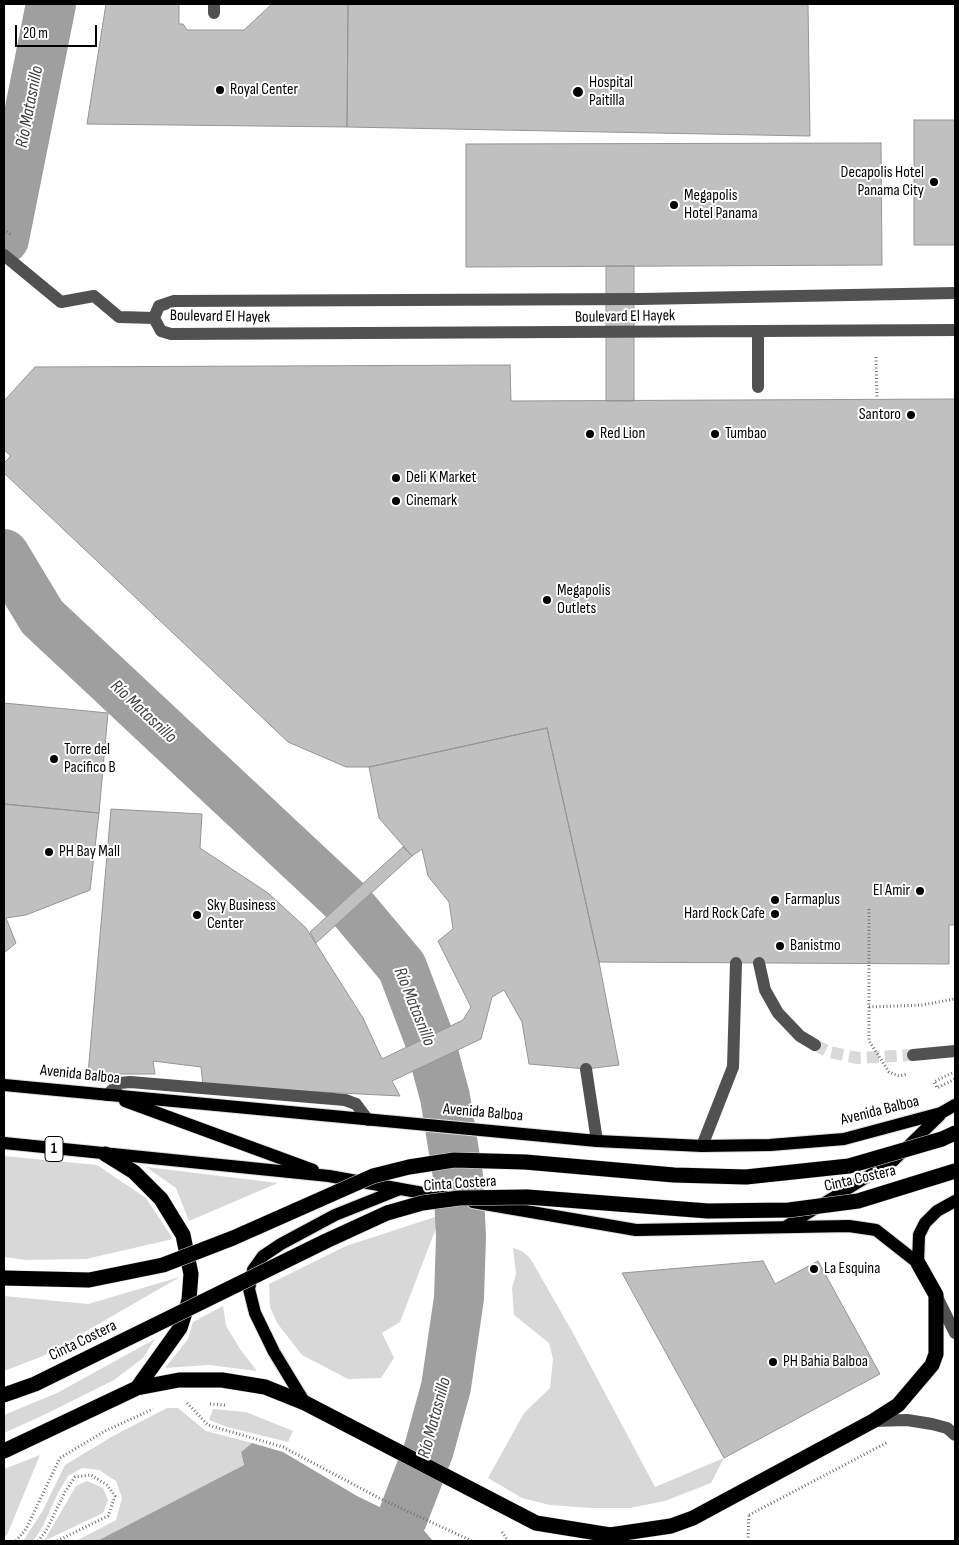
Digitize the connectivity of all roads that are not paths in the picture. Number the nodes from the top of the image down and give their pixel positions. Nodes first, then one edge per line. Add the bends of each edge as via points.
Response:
1 (4, 255) edge
2 (955, 293) edge
3 (154, 318) junction
4 (955, 330) edge
5 (758, 331) junction
6 (758, 387) dead end
7 (736, 963) dead end
8 (759, 963) dead end
9 (815, 1046) tunnel mouth
10 (955, 1051) edge
11 (913, 1055) tunnel mouth
12 (586, 1069) dead end
13 (4, 1085) edge
14 (107, 1095) junction
15 (955, 1105) edge
16 (941, 1113) junction
17 (955, 1132) edge
18 (597, 1141) junction
19 (4, 1143) edge
20 (702, 1146) junction
21 (105, 1154) junction
22 (955, 1172) edge
23 (329, 1176) junction
24 (403, 1190) junction
25 (955, 1201) edge
26 (782, 1229) junction
27 (918, 1263) junction
28 (4, 1278) edge
29 (936, 1294) junction
30 (955, 1333) edge
31 (137, 1388) junction
32 (4, 1395) edge
33 (310, 1405) junction
34 (873, 1421) junction
35 (955, 1436) edge
36 (4, 1451) edge

1 - 3 street via 62,302 94,296 119,318
2 - 3 street, Boulevard El Hayek via 640,299 174,300 159,306
3 - 5 street, Boulevard El Hayek via 161,331 171,334
4 - 5 street, Boulevard El Hayek
5 - 6 street
7 - 20 street via 733,1066
8 - 9 street via 765,990 778,1013 800,1036
10 - 11 street
12 - 18 street
13 - 14 main road, Avenida Balboa
14 - 18 main road, Avenida Balboa
14 - 23 main road
15 - 16 main road, Avenida Balboa
16 - 20 main road, Avenida Balboa via 844,1139
16 - 26 main road via 893,1161
17 - 28 highway, bridge via 942,1139 850,1166 746,1177 454,1160 373,1176 164,1265 89,1280
18 - 20 main road, Avenida Balboa
19 - 21 main road, 1
21 - 23 main road
21 - 31 highway via 134,1172 161,1199 183,1235 191,1274 189,1300 180,1328
22 - 32 highway, Cinta Costera, bridge via 858,1201 789,1210 708,1211 527,1198 459,1198 422,1203 387,1213 326,1240 44,1380
23 - 24 main road
24 - 26 main road, bridge via 636,1230
24 - 33 main road via 335,1215 263,1256 253,1270 249,1290 254,1313 274,1352
25 - 27 main road via 937,1211 919,1234
26 - 27 main road via 849,1226 876,1230
27 - 29 highway
29 - 30 street
29 - 34 highway via 936,1354 932,1365 898,1405
31 - 33 highway via 179,1380 222,1380 264,1388
31 - 36 highway
33 - 34 highway via 536,1523 610,1535 672,1526 693,1518
34 - 35 street via 907,1420 947,1428

